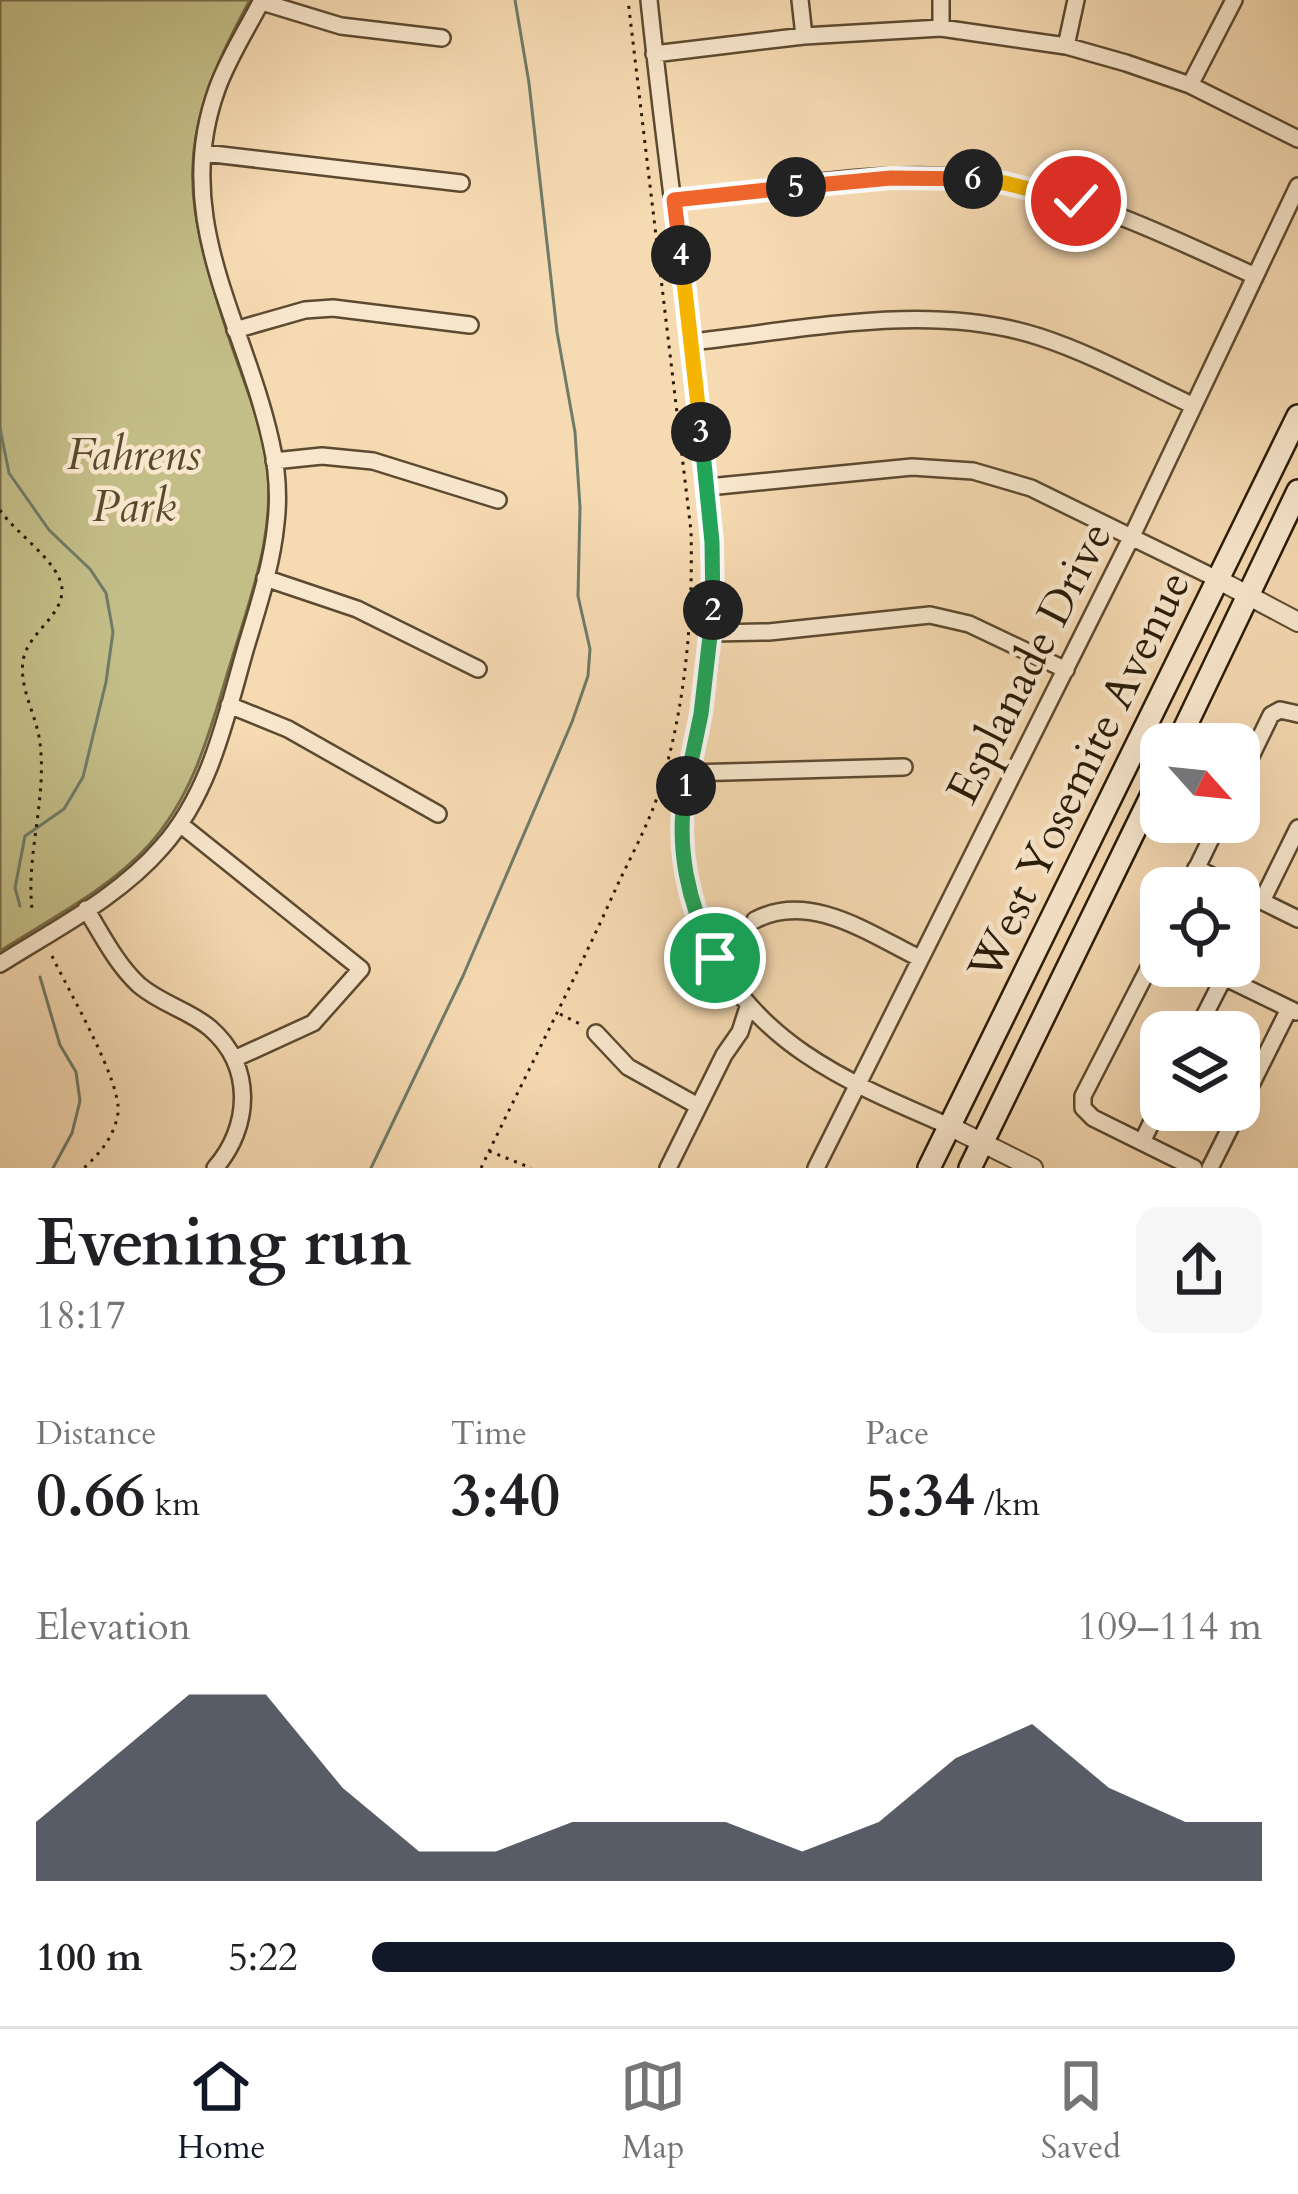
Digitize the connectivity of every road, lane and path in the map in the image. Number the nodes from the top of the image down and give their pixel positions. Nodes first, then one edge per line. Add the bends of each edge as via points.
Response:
1 (628, 0) edge
2 (649, 0) edge
3 (800, 0) edge
4 (941, 0) edge
5 (1076, 0) edge
6 (1234, 0) edge
7 (262, 1) edge
8 (941, 28) junction
9 (804, 36) junction
10 (442, 38) dead end
11 (1066, 46) junction
12 (654, 54) junction
13 (1190, 85) junction
14 (1298, 139) edge
15 (204, 154) junction
16 (460, 183) dead end
17 (1298, 186) edge
18 (674, 200) junction
19 (1255, 275) junction
20 (470, 325) dead end
21 (235, 330) junction
22 (691, 342) junction
23 (1192, 405) junction
24 (1298, 416) edge
25 (274, 461) junction
26 (708, 488) junction
27 (1298, 491) edge
28 (498, 500) dead end
29 (0, 510) edge
30 (1132, 536) junction
31 (265, 578) junction
32 (1219, 580) junction
33 (1250, 596) junction
34 (1298, 622) edge
35 (711, 633) junction
36 (478, 669) dead end
37 (1066, 670) junction
38 (229, 705) junction
39 (1298, 714) edge
40 (1187, 723) edge
41 (1260, 738) edge
42 (904, 767) dead end
43 (688, 773) junction
44 (438, 814) dead end
45 (1140, 819) edge
46 (180, 824) junction
47 (1298, 828) edge
48 (1262, 901) joint
49 (32, 909) dead end
50 (86, 910) junction
51 (1298, 919) edge
52 (755, 920) dead end
53 (52, 956) dead end
54 (919, 958) junction
55 (0, 964) edge
56 (1140, 986) edge
57 (1245, 987) edge
58 (748, 1007) junction
59 (1294, 1011) edge
60 (559, 1014) junction
61 (596, 1033) joint
62 (234, 1059) junction
63 (1260, 1072) edge
64 (856, 1086) junction
65 (698, 1106) junction
66 (950, 1126) junction
67 (1147, 1131) edge
68 (1228, 1131) edge
69 (1142, 1142) junction
70 (982, 1143) junction
71 (489, 1150) junction
72 (84, 1168) edge
73 (215, 1168) edge
74 (481, 1168) edge
75 (531, 1168) edge
76 (668, 1168) edge
77 (816, 1168) edge
78 (929, 1168) edge
79 (970, 1168) edge
80 (1033, 1168) edge
81 (1195, 1168) edge
82 (1210, 1168) edge

1 - 60 path via 692,595 660,789
2 - 12 street
3 - 9 street
4 - 8 street
5 - 11 street
6 - 13 street
7 - 10 street via 341,26
7 - 15 street via 218,88
8 - 9 street
8 - 11 street
9 - 12 street
11 - 13 street
12 - 18 street
13 - 14 street
15 - 16 street
15 - 21 street via 204,224
17 - 19 street, Esplanade Drive
18 - 19 street via 891,178 1005,183 1145,225
18 - 22 street
19 - 23 street, Esplanade Drive
20 - 21 street via 333,308
21 - 25 street
22 - 23 street via 910,320 969,323 1039,337
22 - 26 street
23 - 30 street, Esplanade Drive
24 - 32 main road, West Yosemite Avenue
25 - 28 street via 373,460
25 - 31 street via 276,523
26 - 30 street via 942,467 1031,488
26 - 35 street
27 - 33 main road, West Yosemite Avenue
29 - 49 path via 57,572 62,588 23,662 40,742
30 - 32 street
30 - 37 street, Esplanade Drive
31 - 36 street via 357,609
31 - 38 street
32 - 33 street
32 - 66 main road, West Yosemite Avenue
33 - 34 street
33 - 40 main road, West Yosemite Avenue
35 - 37 street via 930,615 969,623
35 - 43 street
37 - 54 street, Esplanade Drive
38 - 44 street via 288,729
38 - 46 street
39 - 41 street via 1280,710
42 - 43 street
43 - 58 street via 688,892 715,958
45 - 70 main road, West Yosemite Avenue
46 - 50 street via 143,867
46 - 62 street via 361,969 313,1023
47 - 48 street
48 - 51 street
50 - 55 street
50 - 62 street via 135,981 211,1028
52 - 54 street via 782,910 814,912
53 - 72 path via 119,1109 106,1148
54 - 64 street, Esplanade Drive
56 - 69 street via 1083,1108
57 - 59 street
58 - 64 street via 797,1052
58 - 65 street
59 - 63 street
60 - 61 path
60 - 71 path
61 - 65 street via 628,1067
62 - 73 street via 241,1123
64 - 66 street
64 - 77 street, Esplanade Drive
65 - 76 street
66 - 70 street
66 - 78 main road, West Yosemite Avenue
67 - 69 street
68 - 82 street
69 - 81 street
70 - 79 main road, West Yosemite Avenue
70 - 80 street
71 - 74 path
71 - 75 path

